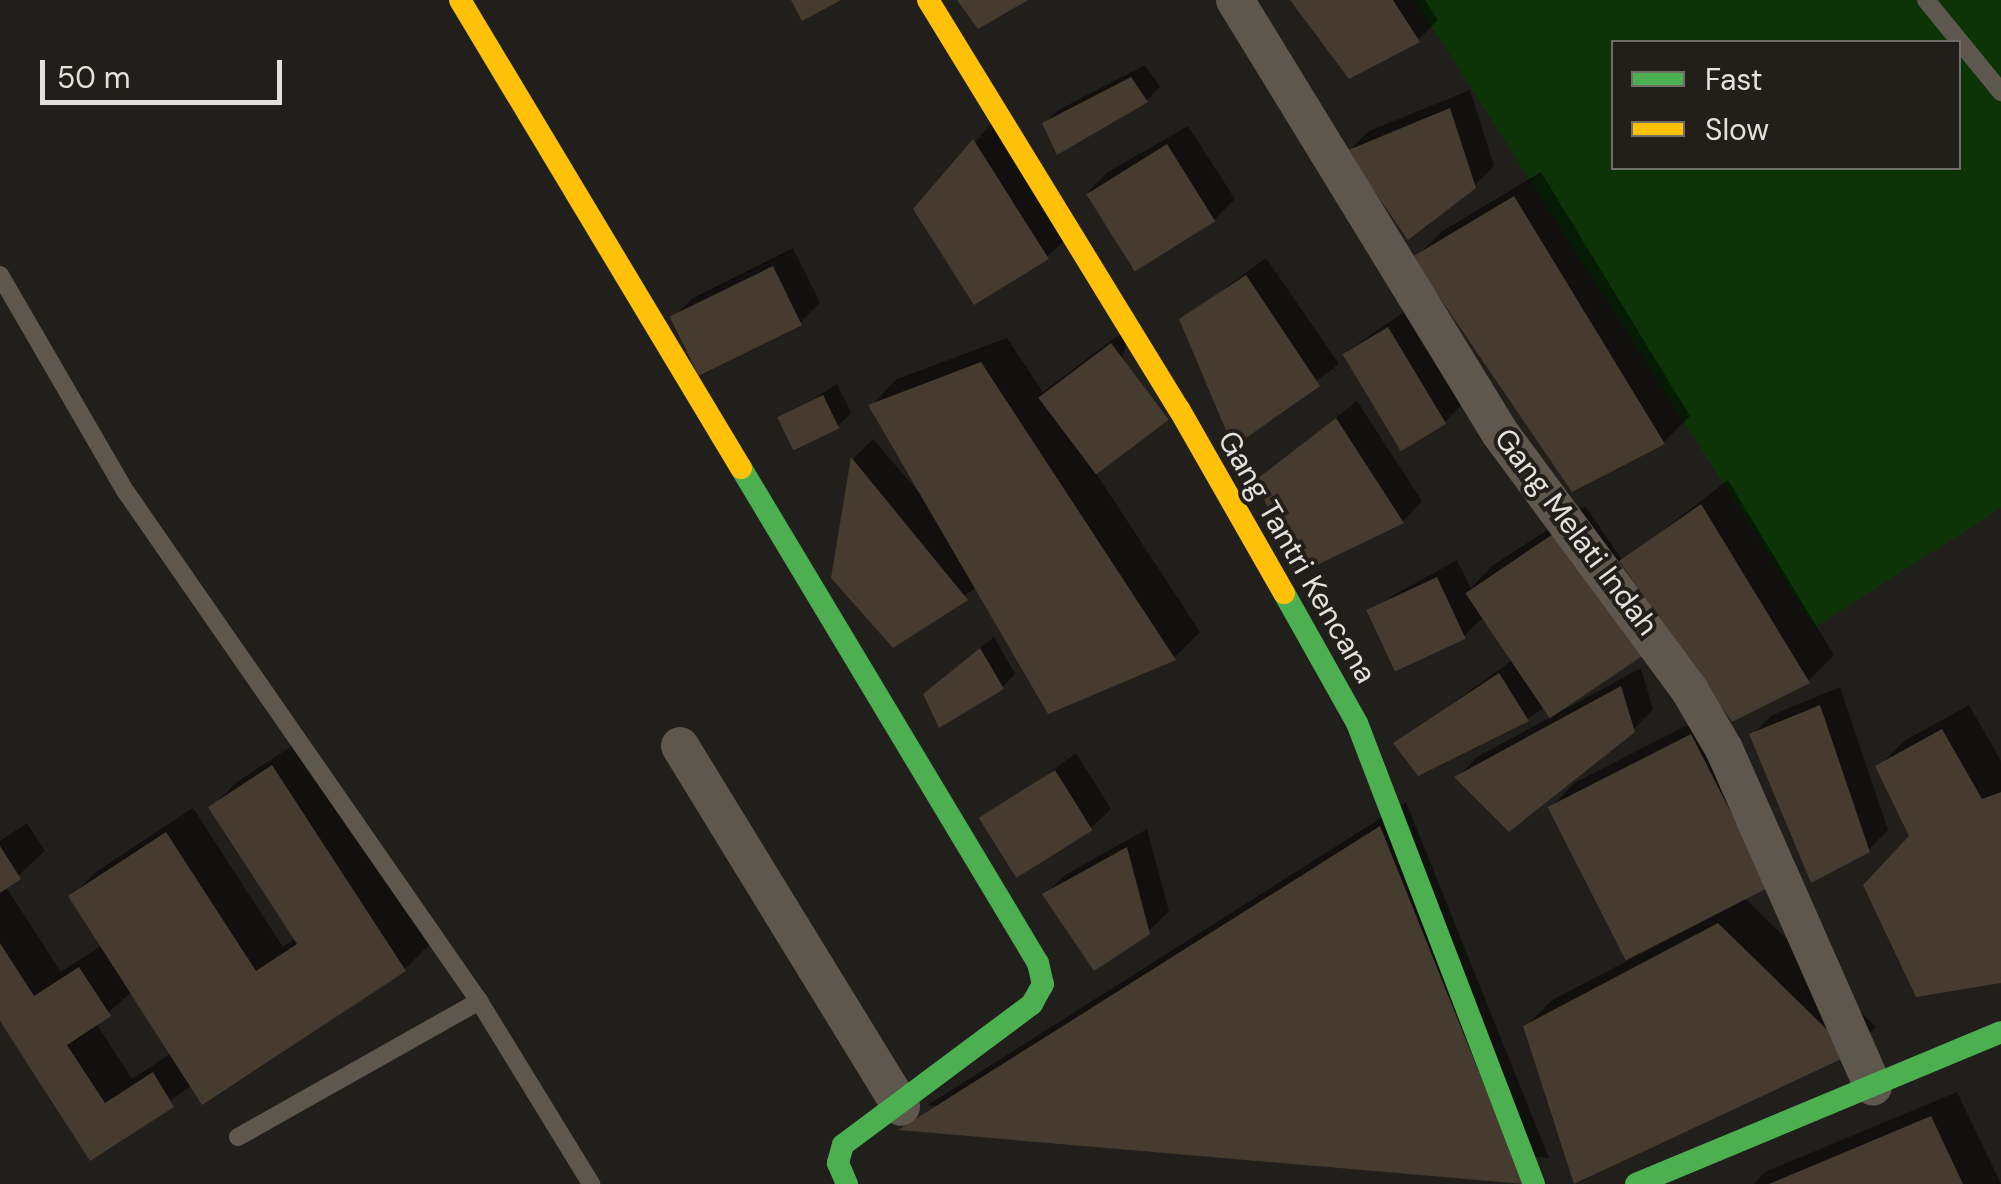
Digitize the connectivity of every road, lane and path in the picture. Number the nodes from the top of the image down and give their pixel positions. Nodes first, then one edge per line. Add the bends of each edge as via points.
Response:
1 (460, 0) edge
2 (928, 0) edge
3 (1236, 0) edge
4 (1926, 0) edge
5 (1959, 40) edge
6 (1961, 43) edge
7 (2001, 92) edge
8 (0, 275) edge
9 (680, 746) dead end
10 (480, 1001) junction
11 (2001, 1032) edge
12 (1872, 1087) junction
13 (901, 1107) junction
14 (238, 1137) dead end
15 (591, 1184) edge
16 (847, 1184) edge
17 (1534, 1184) edge
18 (1636, 1184) edge

1 - 13 street via 1038,963 1038,998
2 - 17 street, Gang Tantri Kencana via 1179,410 1357,722
3 - 12 street, Gang Melati Indah via 1500,432 1654,634 1699,706
4 - 5 lane
6 - 7 lane
8 - 10 lane via 126,492
9 - 13 street
10 - 14 lane
10 - 15 lane
11 - 12 street
12 - 18 street
13 - 16 street via 840,1148

